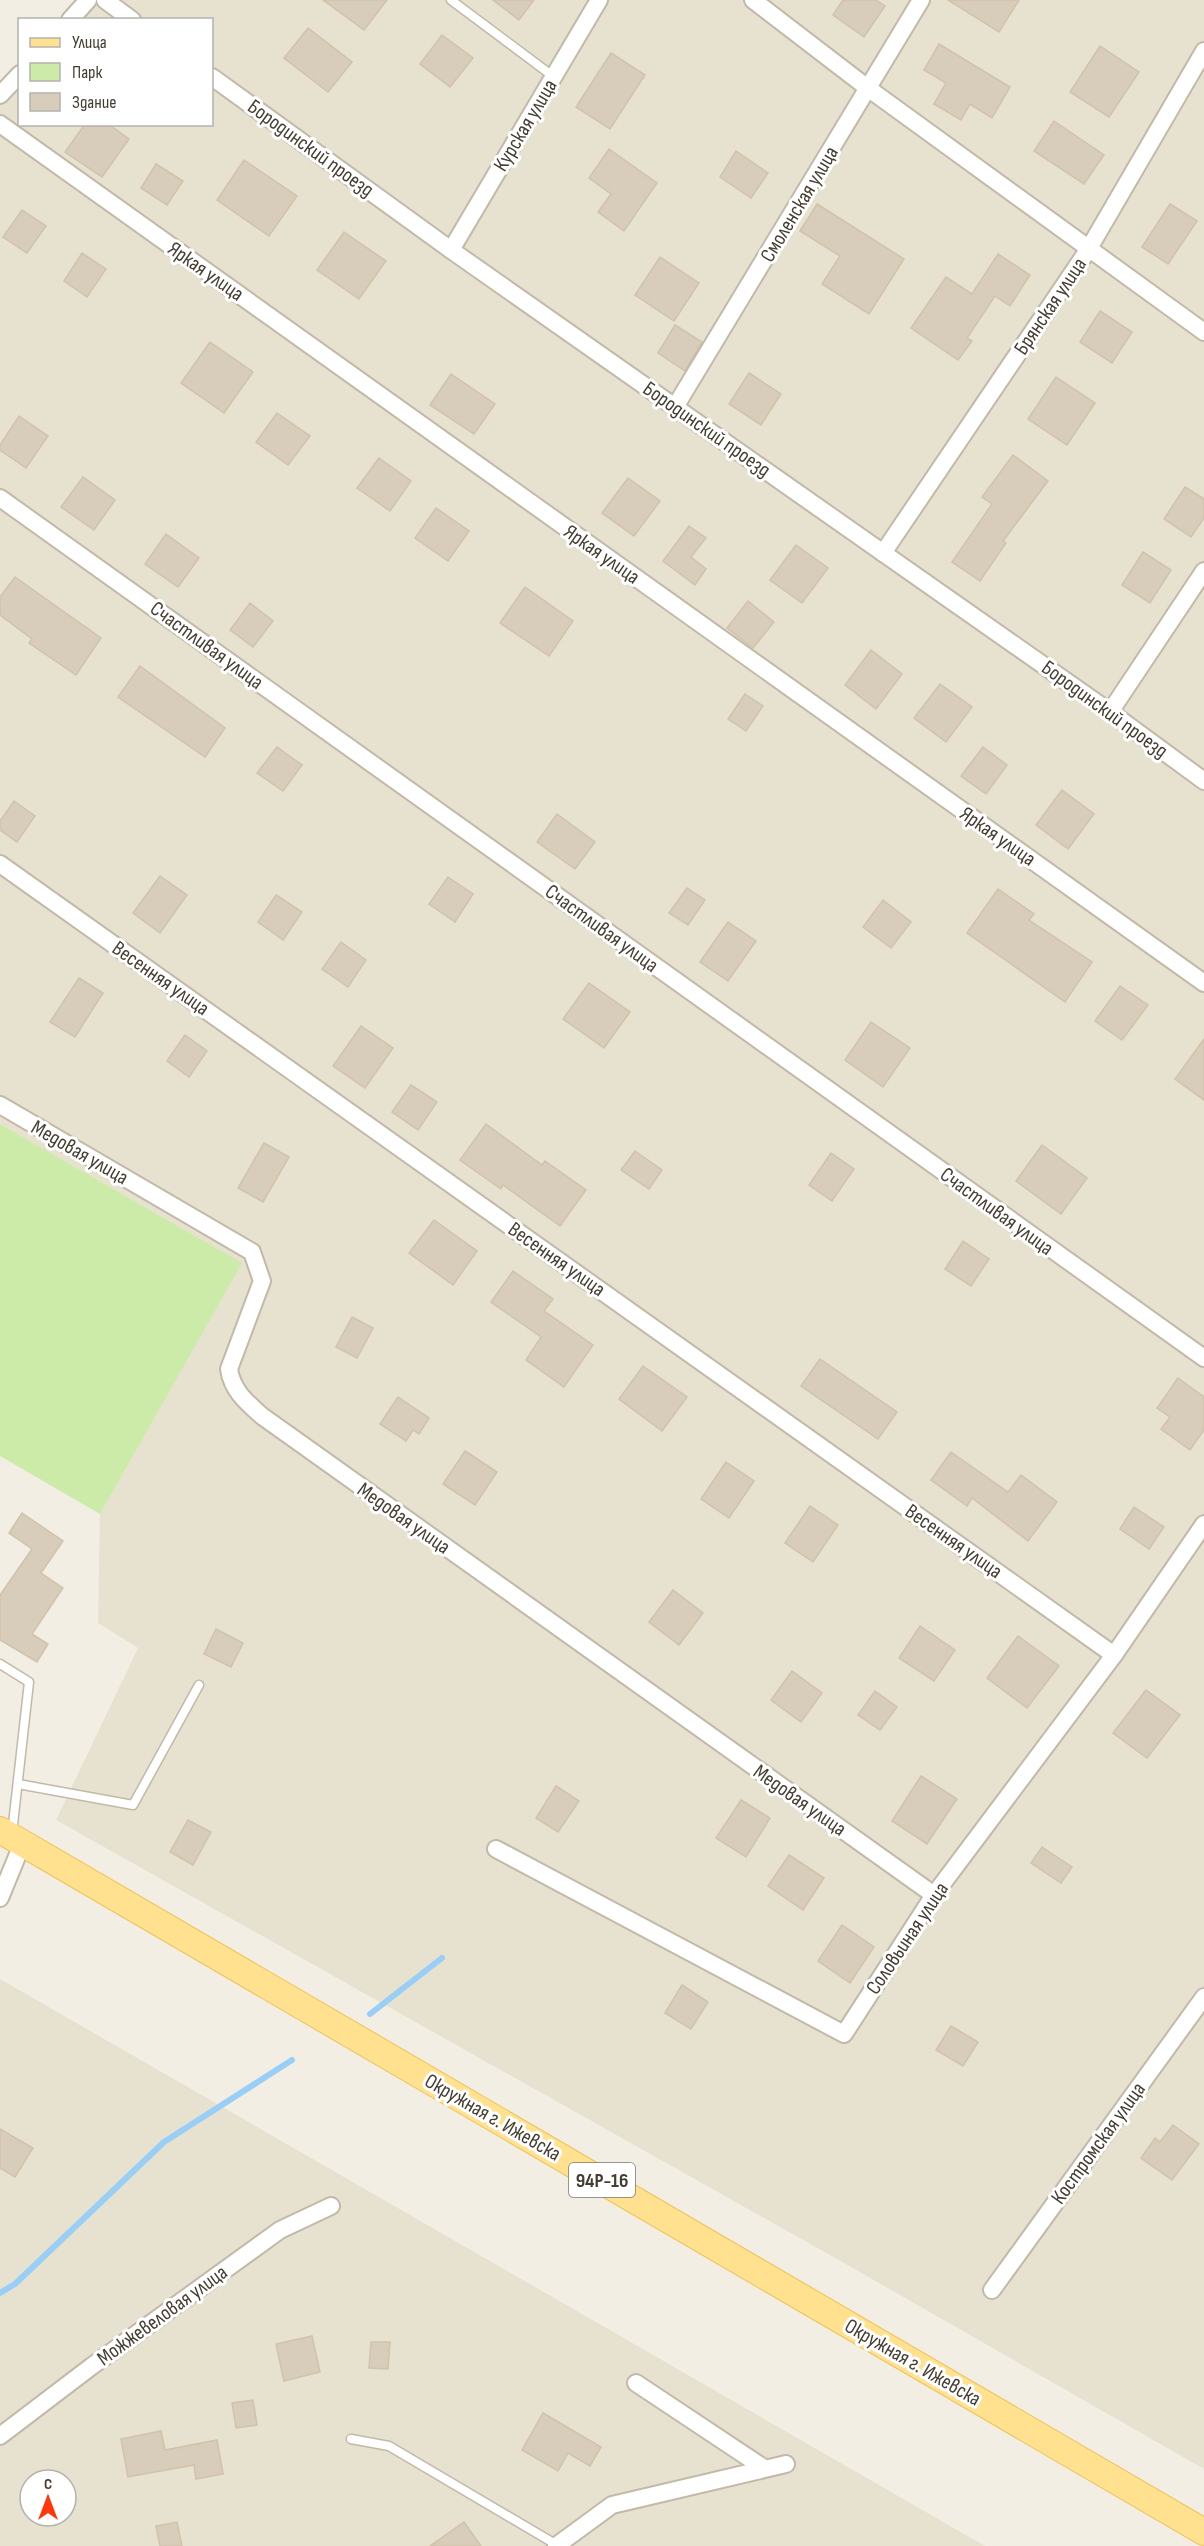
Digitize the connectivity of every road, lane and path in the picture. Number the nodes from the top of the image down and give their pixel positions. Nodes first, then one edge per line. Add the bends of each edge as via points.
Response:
1 (88, 0) edge
2 (105, 0) edge
3 (451, 0) edge
4 (598, 0) edge
5 (753, 0) edge
6 (921, 0) edge
7 (72, 18) edge
8 (129, 18) edge
9 (1204, 51) edge
10 (18, 76) edge
11 (554, 77) junction
12 (213, 78) edge
13 (869, 89) junction
14 (0, 94) edge
15 (0, 124) edge
16 (451, 250) junction
17 (1088, 250) junction
18 (1204, 332) edge
19 (675, 406) junction
20 (0, 498) edge
21 (884, 553) junction
22 (1204, 571) edge
23 (1110, 712) junction
24 (1204, 780) edge
25 (0, 864) edge
26 (1204, 983) edge
27 (0, 1105) edge
28 (1204, 1358) edge
29 (1204, 1524) edge
30 (1114, 1655) junction
31 (0, 1665) edge
32 (199, 1685) dead end
33 (18, 1784) junction
34 (11, 1836) edge
35 (496, 1849) dead end
36 (934, 1896) junction
37 (0, 1898) edge
38 (1204, 1997) edge
39 (331, 2206) dead end
40 (992, 2290) dead end
41 (636, 2383) dead end
42 (0, 2436) edge
43 (351, 2439) dead end
44 (786, 2464) dead end
45 (764, 2468) junction
46 (1204, 2532) edge
47 (556, 2546) edge

1 - 7 street
2 - 8 street
3 - 11 lane
4 - 11 street, Курская улица
5 - 13 street
6 - 13 street, Смоленская улица
9 - 17 street, Брянская улица
10 - 14 street
11 - 16 street, Курская улица
12 - 16 street, Бородинский проезд
13 - 17 street
13 - 19 street, Смоленская улица
15 - 26 street, Яркая улица
16 - 19 street, Бородинский проезд
17 - 18 street
17 - 21 street, Брянская улица
19 - 21 street, Бородинский проезд
20 - 28 street, Счастливая улица
21 - 23 street, Бородинский проезд
22 - 23 street
23 - 24 street, Бородинский проезд
25 - 30 street, Весенняя улица
27 - 36 street, Медовая улица via 252,1252 262,1281 229,1368 231,1382 262,1416
29 - 30 street, Соловьиная улица
30 - 36 street, Соловьиная улица
31 - 33 lane via 30,1682
32 - 33 lane via 133,1805
33 - 34 lane
34 - 37 street
34 - 46 main road, Окружная г. Ижевска / 94Р-16
35 - 36 street, Соловьиная улица via 844,2034
38 - 40 street, Костромская улица
39 - 42 street, Можжевеловая улица via 280,2230
41 - 45 street
43 - 47 lane via 389,2446
44 - 45 street
45 - 47 street via 612,2505

